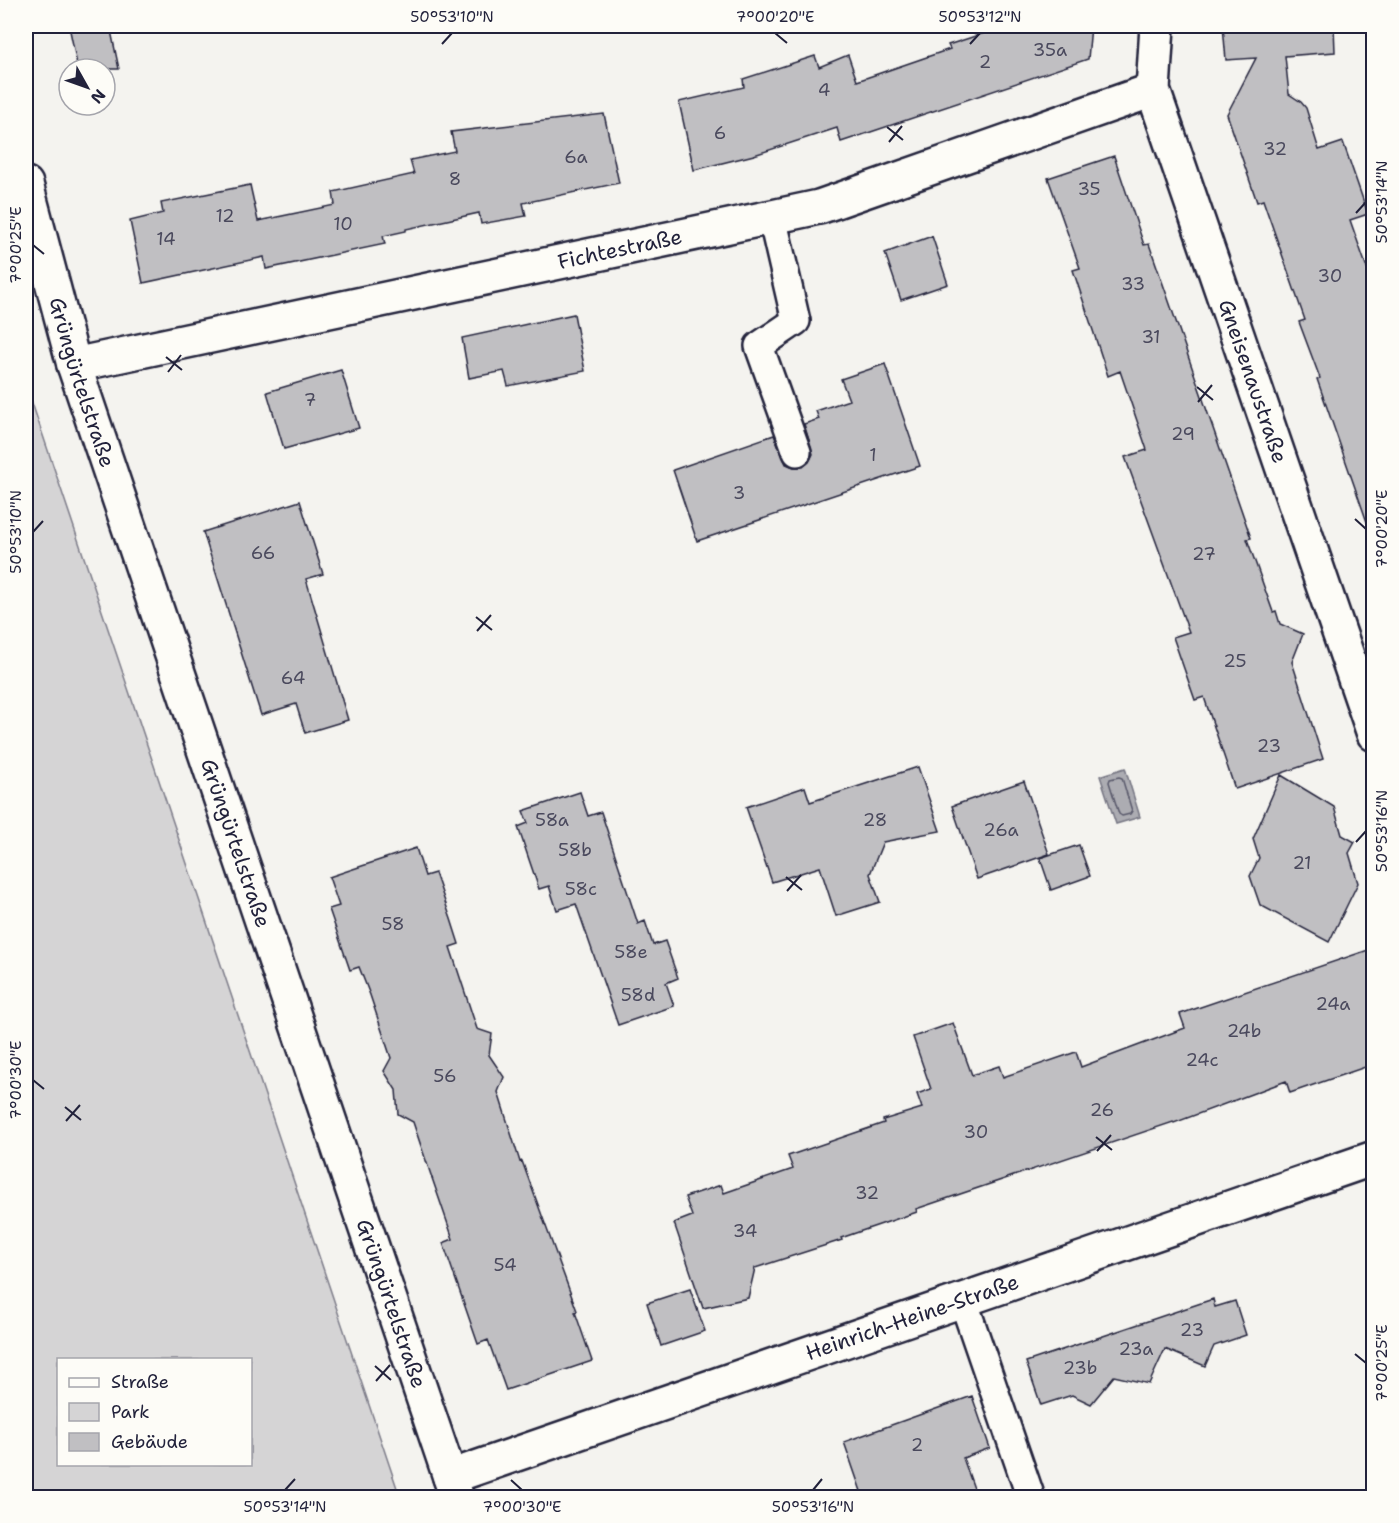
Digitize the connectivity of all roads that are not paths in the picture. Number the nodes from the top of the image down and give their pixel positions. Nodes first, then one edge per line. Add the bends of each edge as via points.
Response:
1 (1158, 26) edge
2 (1153, 90) junction
3 (26, 184) edge
4 (772, 217) junction
5 (74, 365) junction
6 (797, 452) dead end
7 (1374, 734) edge
8 (1374, 1158) edge
9 (963, 1300) junction
10 (454, 1487) edge
11 (1031, 1497) edge

1 - 2 street, Gneisenaustraße
2 - 4 street, Fichtestraße via 819,207
2 - 7 street, Gneisenaustraße
3 - 5 street, Grüngürtelstraße
4 - 5 street, Fichtestraße
4 - 6 lane via 796,321 759,346
5 - 10 street, Grüngürtelstraße
8 - 9 street, Heinrich-Heine-Straße
9 - 10 street, Heinrich-Heine-Straße
9 - 11 lane

